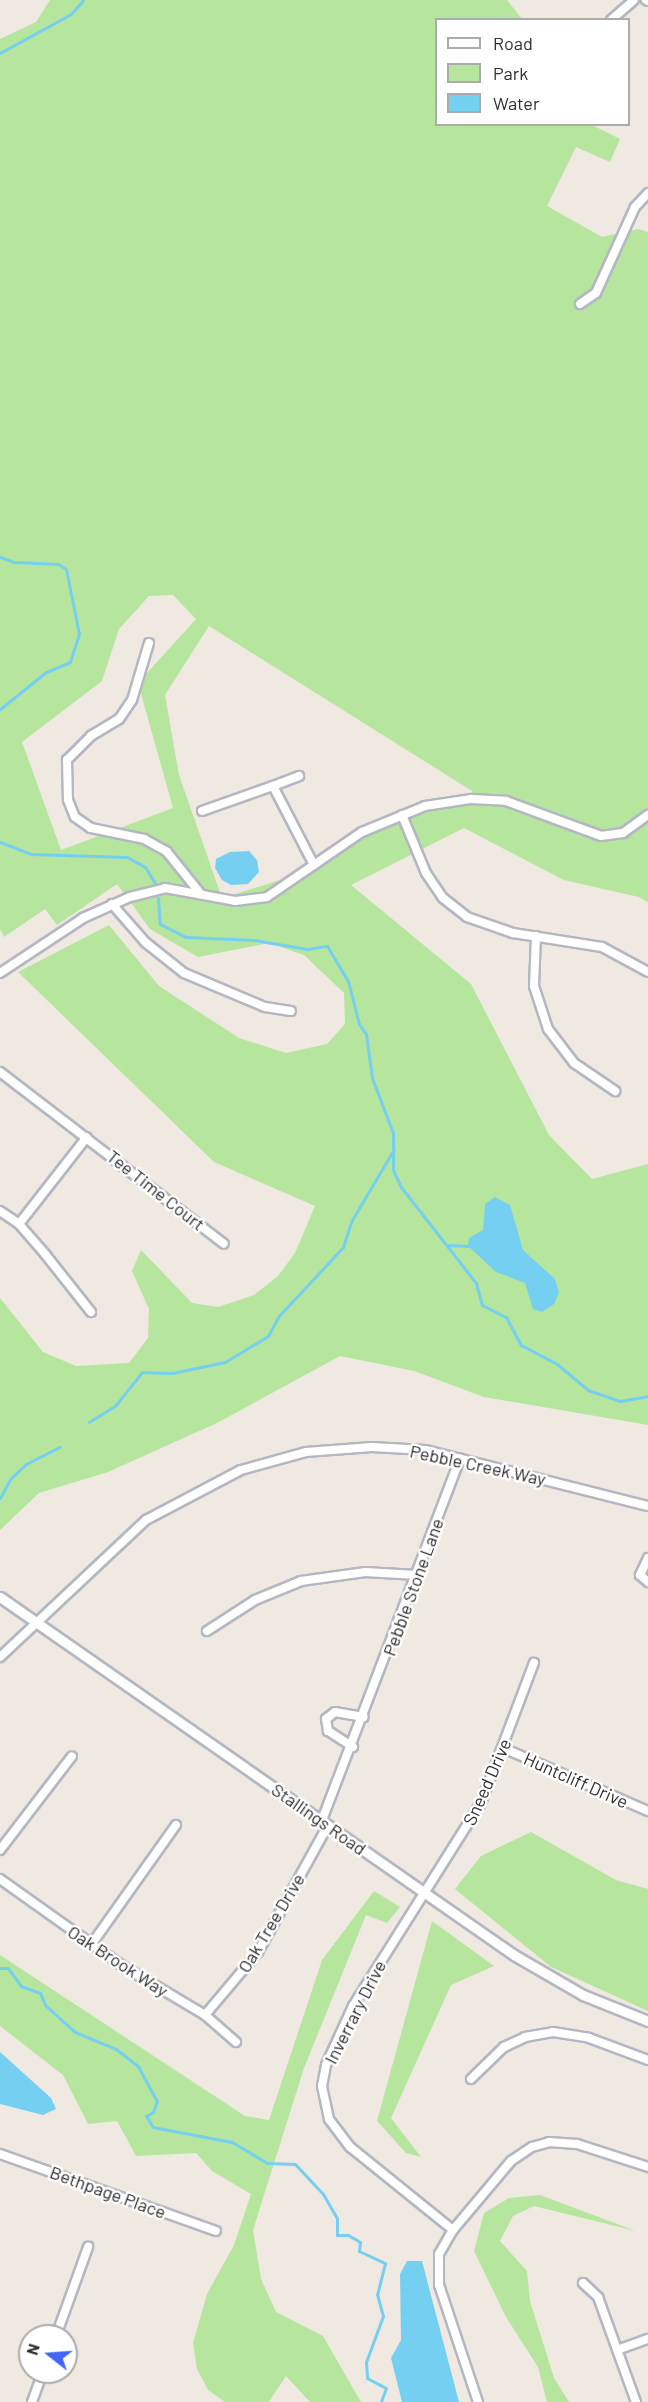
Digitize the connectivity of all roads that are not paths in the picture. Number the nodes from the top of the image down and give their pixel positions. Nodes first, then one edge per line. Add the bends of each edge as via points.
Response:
1 (634, 0) edge
2 (613, 18) edge
3 (648, 193) edge
4 (580, 304) dead end
5 (149, 642) dead end
6 (299, 776) dead end
7 (273, 786) junction
8 (202, 811) dead end
9 (402, 815) junction
10 (648, 815) edge
11 (314, 865) junction
12 (200, 893) junction
13 (112, 904) junction
14 (536, 936) junction
15 (648, 972) edge
16 (0, 973) edge
17 (291, 1011) dead end
18 (0, 1072) edge
19 (615, 1091) dead end
20 (87, 1137) junction
21 (0, 1211) edge
22 (19, 1224) junction
23 (224, 1244) dead end
24 (91, 1312) dead end
25 (460, 1458) junction
26 (648, 1506) edge
27 (648, 1558) edge
28 (417, 1575) junction
29 (648, 1582) edge
30 (0, 1597) edge
31 (39, 1623) junction
32 (207, 1631) dead end
33 (0, 1657) edge
34 (534, 1664) dead end
35 (364, 1717) junction
36 (353, 1747) junction
37 (503, 1749) junction
38 (72, 1756) dead end
39 (648, 1811) edge
40 (325, 1823) junction
41 (176, 1825) dead end
42 (0, 1850) edge
43 (0, 1879) edge
44 (426, 1894) junction
45 (91, 1945) junction
46 (205, 2015) junction
47 (648, 2021) edge
48 (236, 2042) dead end
49 (648, 2060) edge
50 (471, 2079) dead end
51 (0, 2154) edge
52 (648, 2167) edge
53 (453, 2230) junction
54 (216, 2231) dead end
55 (88, 2247) dead end
56 (583, 2283) dead end
57 (60, 2324) edge
58 (648, 2339) edge
59 (617, 2350) junction
60 (39, 2384) edge
61 (32, 2402) edge
62 (478, 2402) edge
63 (636, 2402) edge

1 - 2 street
3 - 4 street via 635,207 596,293
5 - 12 street via 132,700 119,719 91,736 67,760 68,800 75,817 91,828 144,839 167,852
6 - 7 street
7 - 8 street
7 - 11 street
9 - 10 street via 443,802 490,799 521,806 572,829 601,836 623,833
9 - 11 street via 362,832
9 - 14 street via 426,873 450,905 485,926
11 - 12 street via 286,888 261,899 235,901
12 - 13 street via 165,888
13 - 16 street
13 - 17 street via 145,942 184,973 265,1007
14 - 15 street via 602,947
14 - 19 street via 534,986 548,1029 574,1063
18 - 20 street, Tee Time Court
20 - 22 street
20 - 23 street, Tee Time Court
21 - 22 street
22 - 24 street
25 - 26 street, Pebble Creek Way
25 - 28 street, Pebble Stone Lane
25 - 31 street, Pebble Creek Way via 400,1448 335,1448 241,1470 133,1529
27 - 29 street via 640,1575
28 - 32 street via 365,1572 301,1581 255,1600
28 - 35 street, Pebble Stone Lane
30 - 31 street, Stallings Road
31 - 33 street, Pebble Creek Way
31 - 40 street, Stallings Road
34 - 37 street, Sneed Drive
35 - 36 street, Pebble Stone Lane
35 - 36 street via 335,1712 326,1719 328,1731
36 - 40 street, Pebble Stone Lane
37 - 39 street, Huntcliff Drive
37 - 44 street, Sneed Drive via 478,1810
38 - 42 street
40 - 44 street, Stallings Road
40 - 46 street, Oak Tree Drive via 258,1952
41 - 45 street
43 - 45 street, Oak Brook Way
44 - 47 street, Stallings Road via 559,1982
44 - 53 street, Inverrary Drive via 353,2006 326,2065 322,2086 329,2119 350,2147
45 - 46 street, Oak Brook Way
46 - 48 street, Oak Brook Way
49 - 50 street via 590,2038 553,2032 525,2037 504,2047
51 - 54 street, Bethpage Place
52 - 53 street via 577,2144 549,2142 532,2147 511,2161
53 - 62 street via 439,2254 439,2285
55 - 57 street
56 - 59 street via 598,2297
58 - 59 street
59 - 63 street
60 - 61 street

